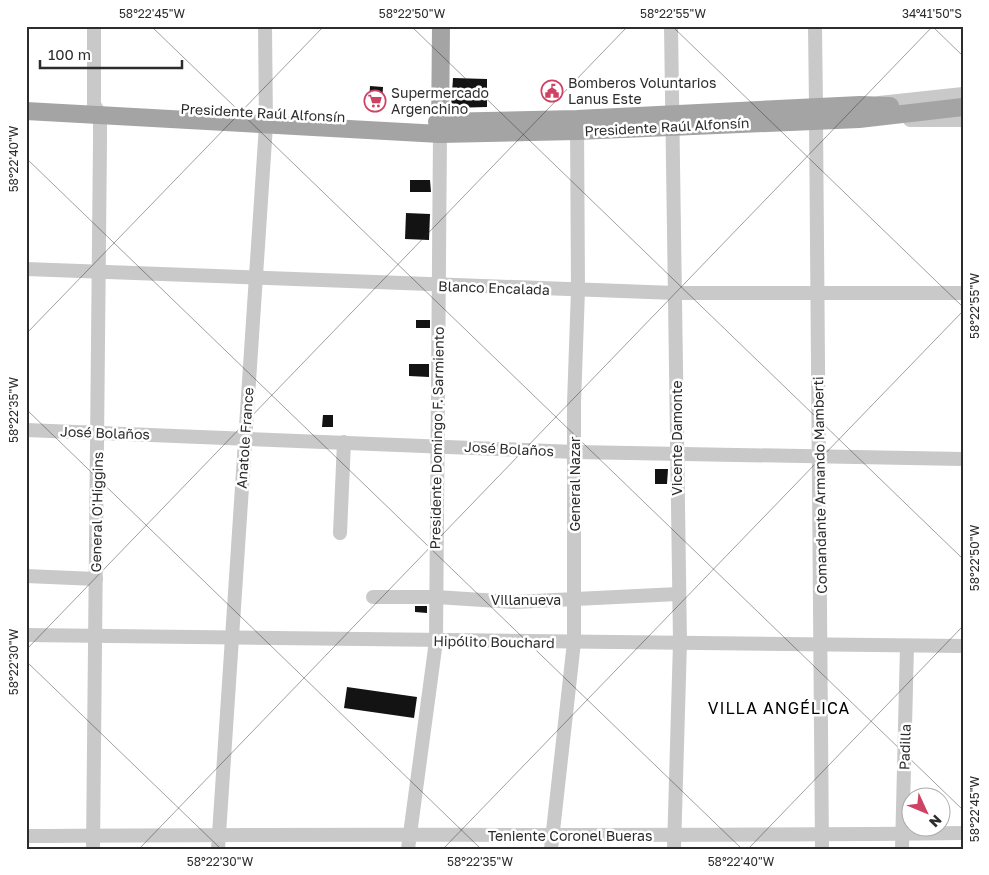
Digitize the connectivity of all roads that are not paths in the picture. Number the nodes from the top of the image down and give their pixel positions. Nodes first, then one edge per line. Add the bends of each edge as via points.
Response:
1 (94, 26) edge
2 (265, 26) edge
3 (441, 26) edge
4 (671, 26) edge
5 (815, 26) edge
6 (963, 94) edge
7 (26, 100) edge
8 (963, 106) edge
9 (97, 109) junction
10 (26, 111) edge
11 (860, 112) junction
12 (816, 114) junction
13 (265, 119) junction
14 (671, 120) junction
15 (963, 120) edge
16 (577, 125) junction
17 (440, 128) junction
18 (26, 269) edge
19 (98, 272) junction
20 (256, 279) junction
21 (439, 286) junction
22 (578, 290) junction
23 (817, 292) junction
24 (676, 293) junction
25 (963, 293) edge
26 (26, 430) edge
27 (99, 433) junction
28 (245, 439) junction
29 (344, 442) junction
30 (437, 445) junction
31 (575, 452) junction
32 (676, 455) junction
33 (819, 457) junction
34 (963, 458) edge
35 (340, 533) dead end
36 (26, 576) edge
37 (96, 579) junction
38 (678, 594) junction
39 (373, 597) dead end
40 (436, 597) junction
41 (575, 600) junction
42 (26, 635) edge
43 (96, 637) junction
44 (232, 637) junction
45 (436, 641) junction
46 (574, 642) junction
47 (680, 642) junction
48 (822, 646) junction
49 (908, 646) junction
50 (963, 646) edge
51 (903, 788) edge
52 (410, 834) junction
53 (902, 834) edge
54 (26, 836) edge
55 (93, 842) edge
56 (219, 842) edge
57 (551, 842) edge
58 (822, 842) edge
59 (674, 843) edge
60 (408, 849) edge

1 - 9 street, General O'Higgins
2 - 13 street, Anatole France
3 - 17 main road, Presidente Domingo F. Sarmiento
4 - 14 street, Vicente Damonte
5 - 12 street, Comandante Armando Mamberti
6 - 11 street, Presidente Raúl Alfonsín
7 - 9 main road, Presidente Raúl Alfonsín
8 - 11 main road, Presidente Raúl Alfonsín
9 - 10 main road, Presidente Raúl Alfonsín
9 - 13 main road, Presidente Raúl Alfonsín
9 - 19 street, General O'Higgins
11 - 12 main road, Presidente Raúl Alfonsín
11 - 15 street, Presidente Raúl Alfonsín
12 - 14 main road, Presidente Raúl Alfonsín
12 - 23 street, Comandante Armando Mamberti
13 - 17 main road, Presidente Raúl Alfonsín
13 - 20 street, Anatole France
14 - 16 main road, Presidente Raúl Alfonsín
14 - 24 street, Vicente Damonte
16 - 17 main road, Presidente Raúl Alfonsín
16 - 22 street, General Nazar
17 - 21 street, Presidente Domingo F. Sarmiento
18 - 19 street, Blanco Encalada
19 - 20 street, Blanco Encalada
19 - 27 street, General O'Higgins
20 - 21 street, Blanco Encalada
20 - 28 street, Anatole France
21 - 22 street, Blanco Encalada
21 - 30 street, Presidente Domingo F. Sarmiento
22 - 24 street, Blanco Encalada
22 - 31 street, General Nazar
23 - 24 street, Blanco Encalada
23 - 25 street, Blanco Encalada
23 - 33 street, Comandante Armando Mamberti
24 - 32 street, Vicente Damonte
26 - 27 street, José Bolaños
27 - 28 street, José Bolaños
27 - 37 street, General O'Higgins
28 - 29 street, José Bolaños
28 - 44 street, Anatole France
29 - 30 street, José Bolaños
29 - 35 street
30 - 31 street, José Bolaños
30 - 40 street, Presidente Domingo F. Sarmiento
31 - 32 street, José Bolaños
31 - 41 street, General Nazar
32 - 33 street, José Bolaños
32 - 38 street, Vicente Damonte
33 - 34 street, José Bolaños
33 - 48 street, Comandante Armando Mamberti
36 - 37 street
37 - 43 street, General O'Higgins
38 - 41 street, Villanueva
38 - 47 street, Vicente Damonte
39 - 40 street, Villanueva
40 - 41 street, Villanueva via 514,602
40 - 45 street, Presidente Domingo F. Sarmiento
41 - 46 street, General Nazar
42 - 43 street, Hipólito Bouchard
43 - 44 street, Hipólito Bouchard
43 - 55 street, General O'Higgins
44 - 45 street, Hipólito Bouchard
44 - 56 street, Anatole France
45 - 46 street, Hipólito Bouchard
45 - 52 street, Presidente Domingo F. Sarmiento
46 - 47 street, Hipólito Bouchard
46 - 57 street, General Nazar
47 - 48 street, Hipólito Bouchard
47 - 59 street, Vicente Damonte
48 - 49 street, Hipólito Bouchard
48 - 58 street, Comandante Armando Mamberti
49 - 50 street, Hipólito Bouchard
49 - 51 street, Padilla
52 - 56 street, Teniente Coronel Bueras
52 - 57 street, Teniente Coronel Bueras
52 - 60 street, Presidente Domingo F. Sarmiento
53 - 58 street, Teniente Coronel Bueras
54 - 55 street, Teniente Coronel Bueras
55 - 56 street, Teniente Coronel Bueras
57 - 59 street, Teniente Coronel Bueras
58 - 59 street, Teniente Coronel Bueras

